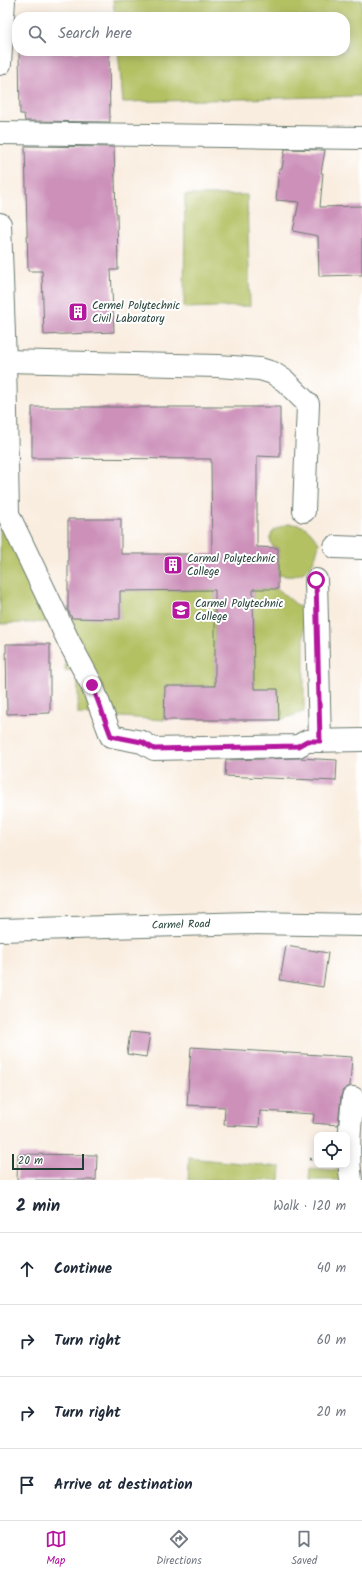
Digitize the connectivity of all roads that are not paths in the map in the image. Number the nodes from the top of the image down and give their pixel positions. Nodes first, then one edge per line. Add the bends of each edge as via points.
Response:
1 (4, 0) edge
2 (0, 64) edge
3 (0, 133) edge
4 (362, 138) edge
5 (0, 224) edge
6 (5, 361) junction
7 (304, 511) dead end
8 (335, 547) dead end
9 (362, 548) edge
10 (316, 580) dead end
11 (362, 740) edge
12 (314, 741) junction
13 (362, 924) edge
14 (0, 930) edge
15 (353, 1098) dead end
16 (351, 1180) edge

1 - 2 street
3 - 4 street
5 - 6 street
6 - 7 street via 218,366 260,369 273,373 308,404
6 - 12 street via 8,514 92,685 111,736 142,742 154,749 298,746
8 - 9 street
10 - 12 street
11 - 12 street
13 - 14 street, Carmel Road via 251,923
15 - 16 street via 349,1153

